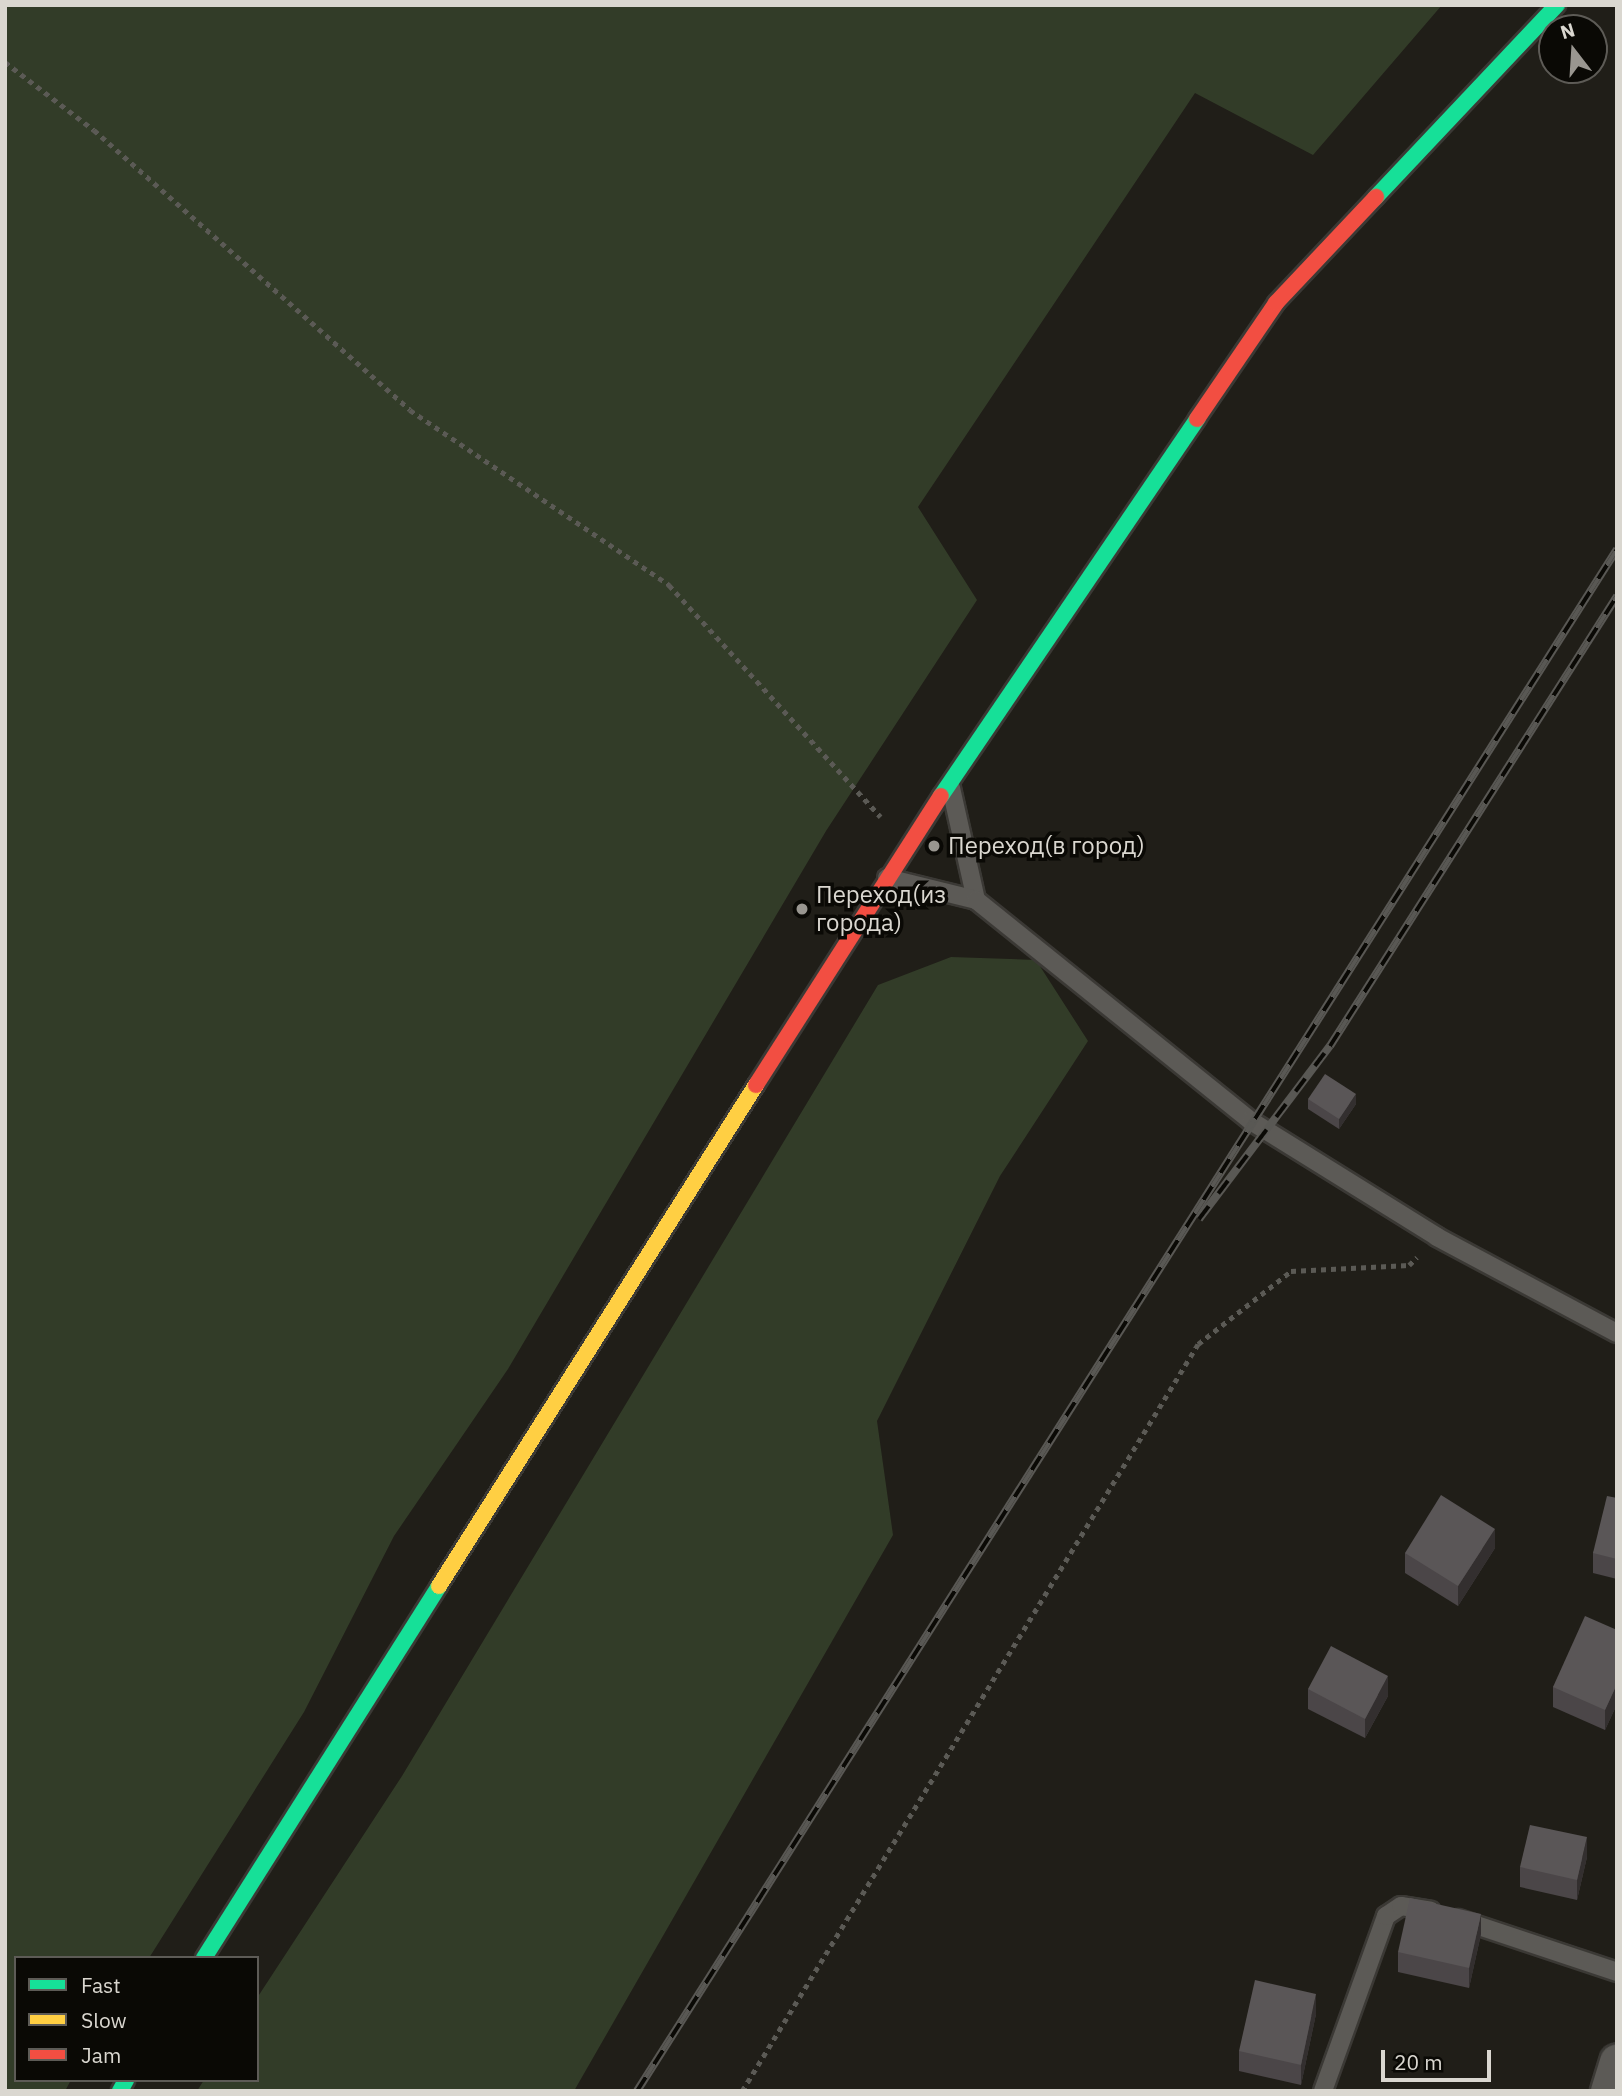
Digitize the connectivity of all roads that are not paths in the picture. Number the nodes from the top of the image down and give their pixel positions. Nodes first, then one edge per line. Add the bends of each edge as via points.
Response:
1 (1557, 5) edge
2 (950, 783) junction
3 (887, 878) junction
4 (976, 900) junction
5 (1617, 1333) edge
6 (205, 1956) edge
7 (1617, 1972) edge
8 (1617, 2061) edge
9 (1323, 2091) edge
10 (1608, 2091) edge

1 - 2 main road via 1276,303
2 - 3 main road
2 - 4 lane
3 - 4 lane
3 - 6 main road
4 - 5 lane via 1251,1121 1437,1237
7 - 9 lane via 1401,1906 1386,1916
8 - 10 street

